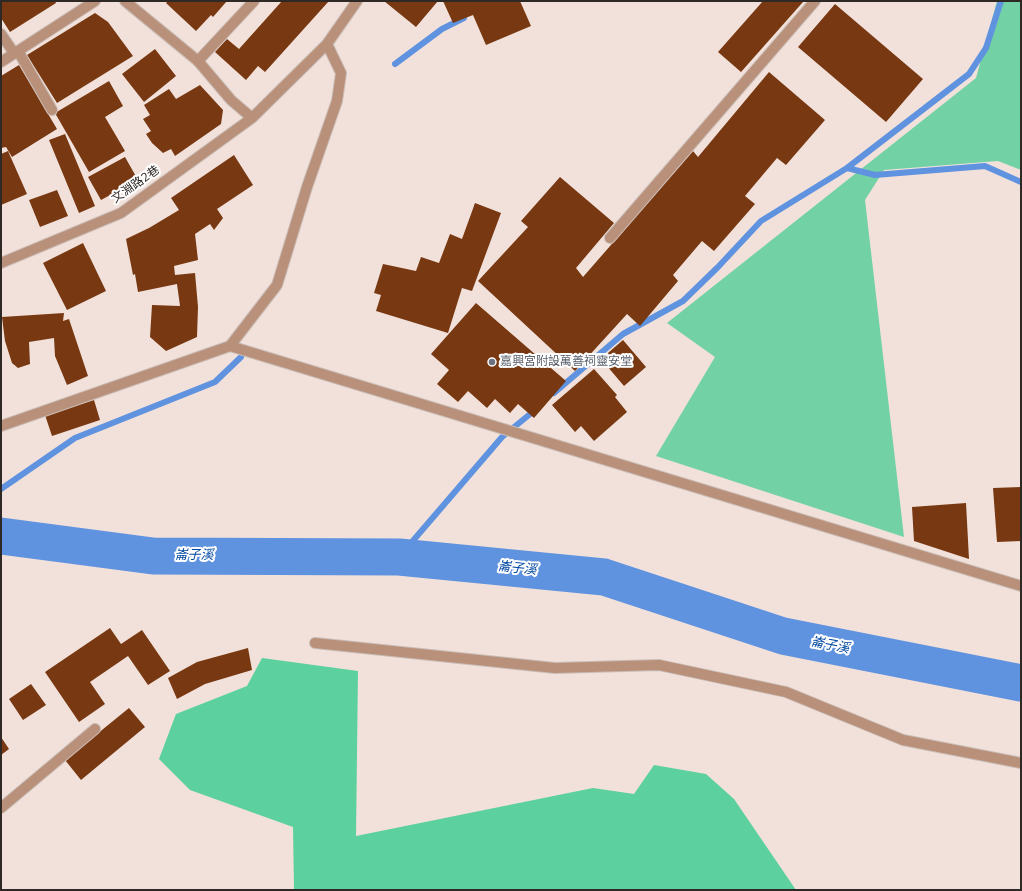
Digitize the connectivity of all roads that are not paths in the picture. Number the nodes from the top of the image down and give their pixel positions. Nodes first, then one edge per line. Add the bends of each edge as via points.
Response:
1 (94, 1) edge
2 (125, 1) edge
3 (254, 1) edge
4 (357, 1) edge
5 (815, 1) edge
6 (1, 34) edge
7 (327, 44) junction
8 (16, 52) junction
9 (198, 61) junction
10 (1, 62) edge
11 (52, 110) dead end
12 (252, 118) junction
13 (610, 238) dead end
14 (1, 263) edge
15 (230, 346) junction
16 (1, 426) edge
17 (1021, 586) edge
18 (315, 643) dead end
19 (95, 728) dead end
20 (1021, 763) edge
21 (1, 808) edge

1 - 8 street
2 - 9 street
3 - 9 street
4 - 7 street, 文淵路2巷
5 - 13 street
6 - 8 street
7 - 12 street, 文淵路2巷
7 - 15 street via 341,73 337,102 307,187 277,285
8 - 10 street
8 - 11 street
9 - 12 street via 231,100
12 - 14 street, 文淵路2巷 via 121,213
15 - 16 street
15 - 17 street
18 - 20 street via 554,668 659,665 786,692 903,740
19 - 21 street

